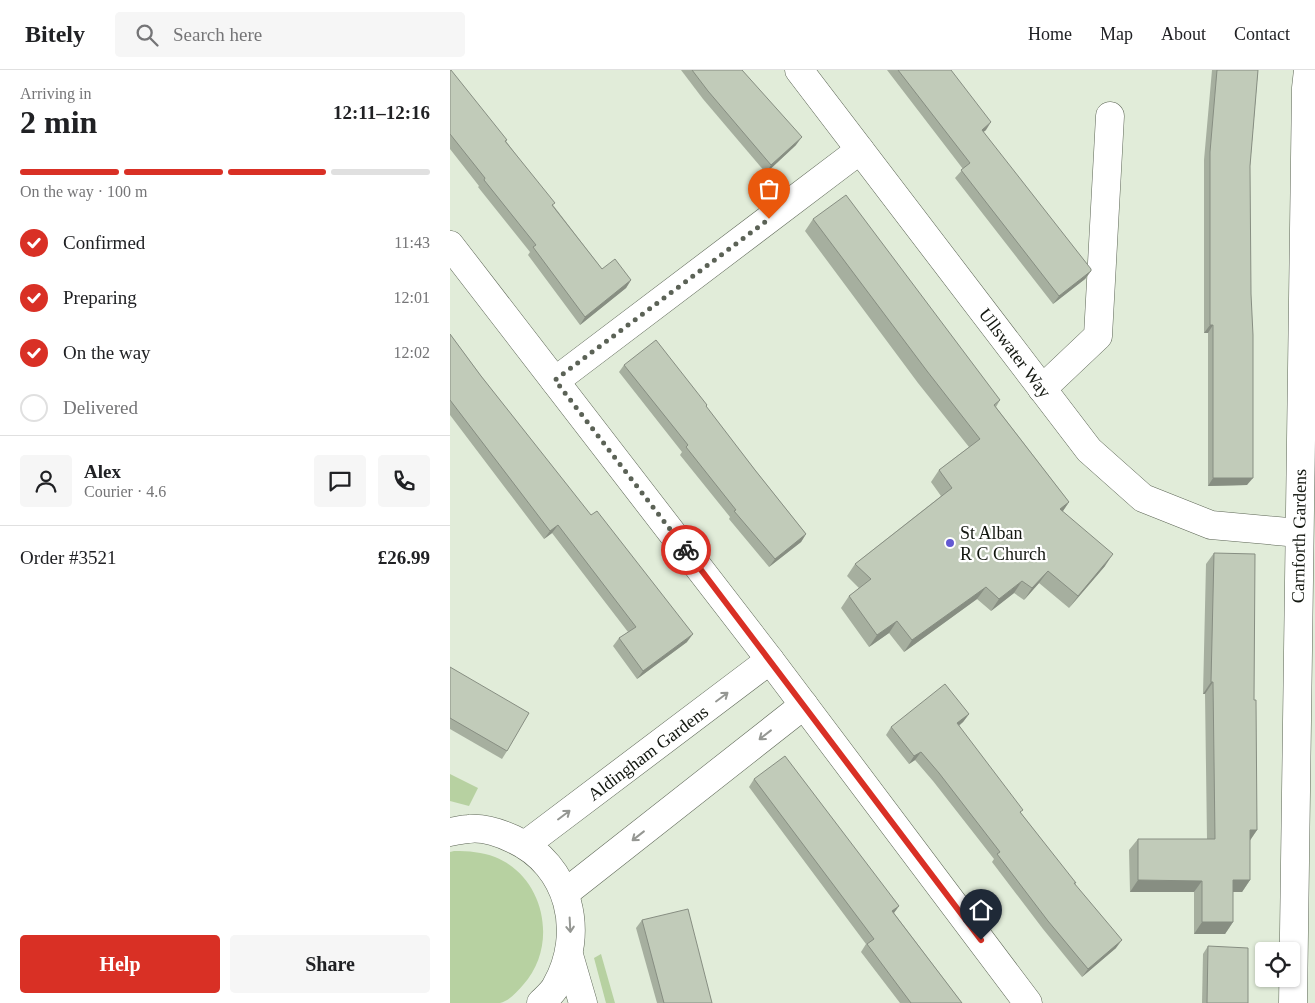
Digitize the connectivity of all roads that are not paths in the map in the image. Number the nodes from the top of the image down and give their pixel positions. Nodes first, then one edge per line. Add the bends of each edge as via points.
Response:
1 (799, 70) edge
2 (1308, 70) edge
3 (1110, 116) dead end
4 (860, 150) junction
5 (450, 245) edge
6 (555, 380) junction
7 (1042, 389) junction
8 (1299, 532) junction
9 (770, 660) junction
10 (804, 705) junction
11 (457, 825) edge
12 (525, 845) junction
13 (565, 893) junction
14 (569, 955) junction
15 (541, 1003) edge
16 (584, 1003) edge
17 (1028, 1003) edge
18 (1293, 1003) edge

1 - 4 street, Ullswater Way
2 - 8 street, Carnforth Gardens
3 - 7 street via 1098,336
4 - 6 street
4 - 7 street, Ullswater Way
5 - 6 street
6 - 9 street
7 - 8 street, Ullswater Way via 1089,450 1143,498 1211,525
8 - 18 street, Carnforth Gardens
9 - 10 street
12 -> 9 street, Aldingham Gardens
10 -> 13 street
10 - 17 street
11 - 12 street via 499,833
12 - 13 street via 548,866
13 -> 14 street via 571,924
14 - 15 street via 556,987
14 - 16 street

